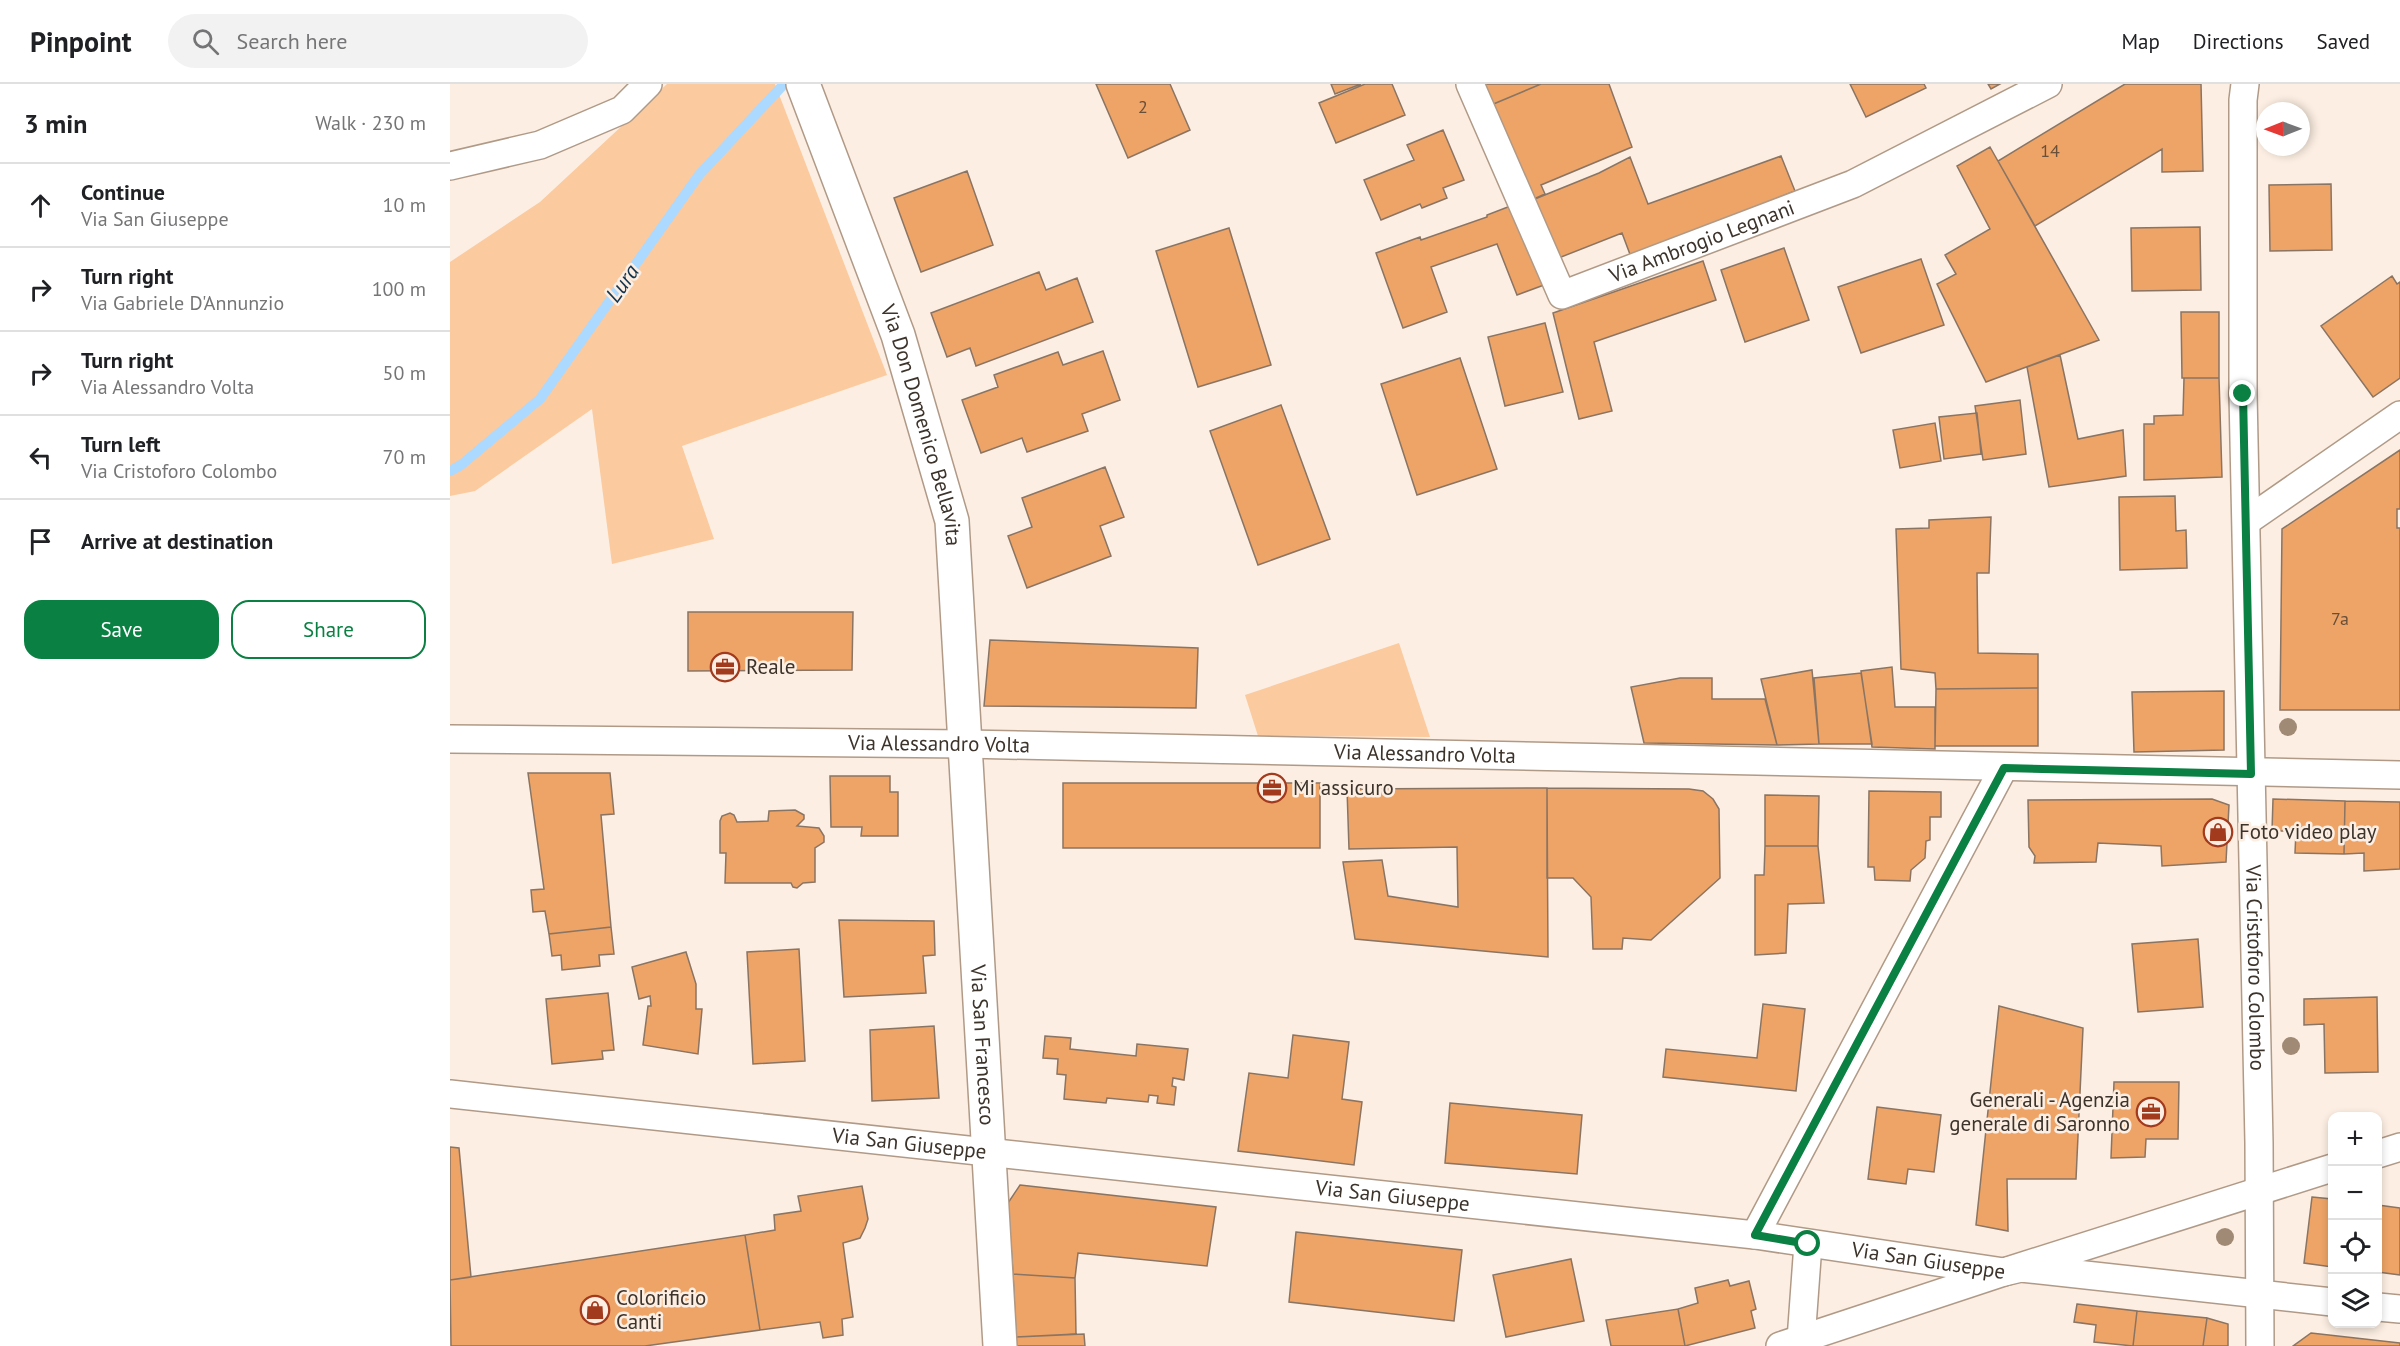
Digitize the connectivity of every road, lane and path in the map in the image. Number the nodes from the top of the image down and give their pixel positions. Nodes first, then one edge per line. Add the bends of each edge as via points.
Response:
1 (648, 84) edge
2 (803, 84) edge
3 (1470, 84) edge
4 (2048, 84) edge
5 (2243, 89) edge
6 (450, 166) edge
7 (2400, 415) edge
8 (2247, 520) junction
9 (450, 739) edge
10 (966, 744) junction
11 (2004, 768) junction
12 (2251, 774) junction
13 (2400, 776) edge
14 (450, 1094) edge
15 (2400, 1147) edge
16 (2382, 1153) edge
17 (987, 1154) junction
18 (2328, 1169) edge
19 (2259, 1191) junction
20 (1755, 1235) junction
21 (1808, 1244) junction
22 (2004, 1272) junction
23 (2261, 1295) junction
24 (2328, 1302) edge
25 (2382, 1307) edge
26 (2400, 1309) edge
27 (1793, 1344) edge
28 (999, 1346) edge
29 (2260, 1346) edge

1 - 6 street via 622,110 540,145
2 - 10 street, Via Don Domenico Bellavita via 898,335 952,521
3 - 4 street, Via Ambrogio Legnani via 1562,295 1853,184
5 - 8 street, Via Cristoforo Colombo
7 - 8 street
8 - 12 street, Via Cristoforo Colombo
9 - 10 street, Via Alessandro Volta
10 - 11 street, Via Alessandro Volta
10 - 17 street, Via San Francesco
11 - 12 street, Via Alessandro Volta
11 - 20 street
12 - 13 street, Via Alessandro Volta
12 - 19 street, Via Cristoforo Colombo
14 - 17 street, Via San Giuseppe
15 - 16 street
17 - 20 street, Via San Giuseppe
17 - 28 street, Via San Francesco
18 - 19 street
19 - 22 street
19 - 23 street, Via Cristoforo Colombo
20 - 21 street, Via San Giuseppe
21 - 22 street, Via San Giuseppe
21 - 27 street
22 - 23 street, Via San Giuseppe via 2021,1268
22 - 27 street
23 - 24 street, Via San Giuseppe
23 - 29 street, Via Cristoforo Colombo
25 - 26 street

